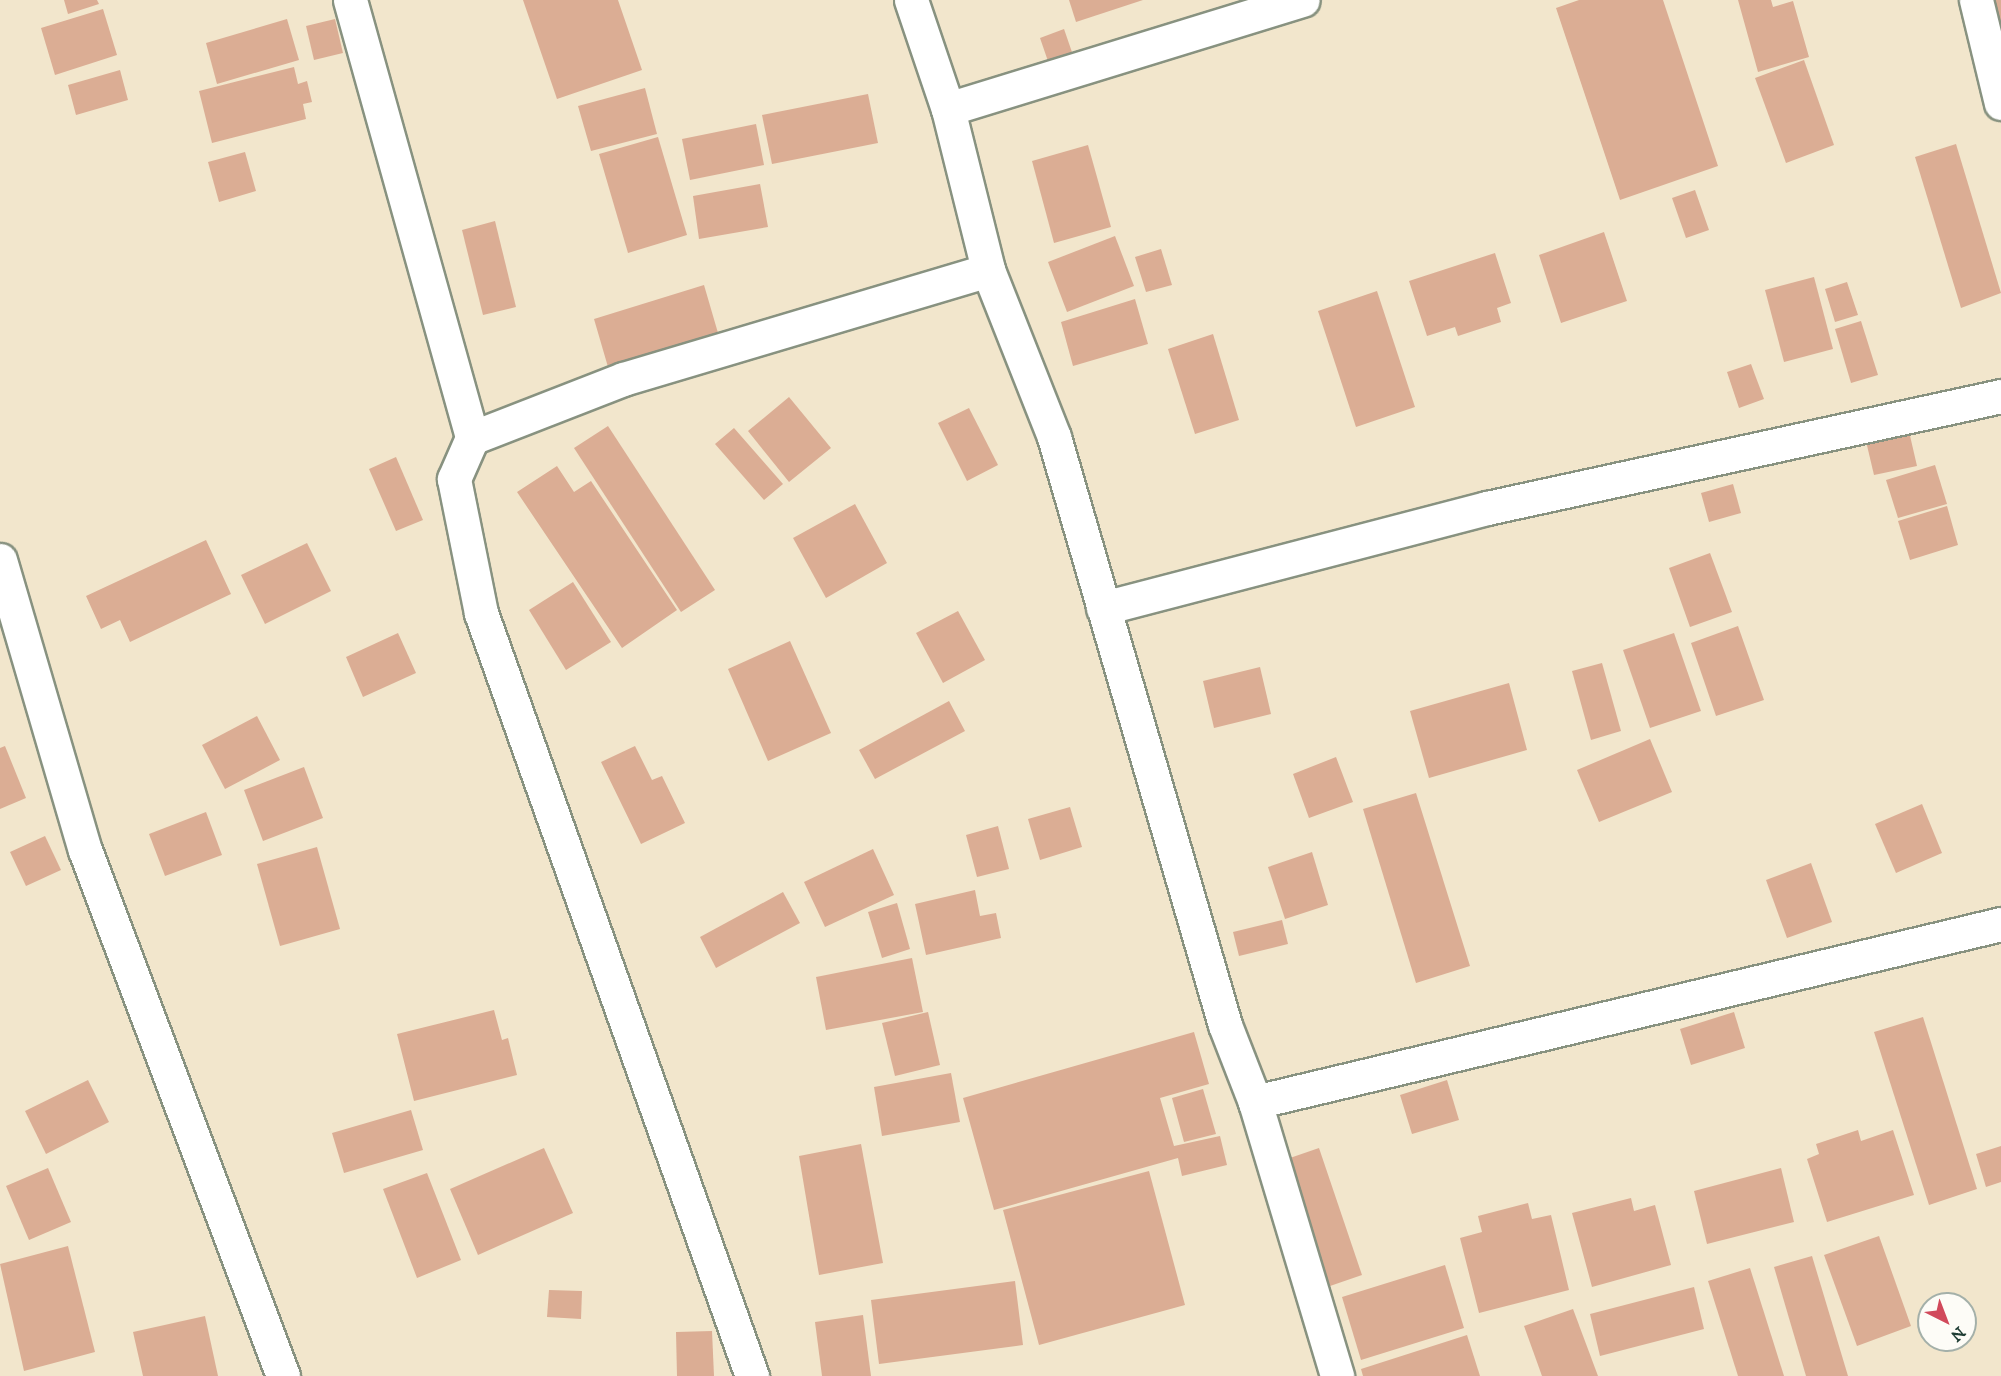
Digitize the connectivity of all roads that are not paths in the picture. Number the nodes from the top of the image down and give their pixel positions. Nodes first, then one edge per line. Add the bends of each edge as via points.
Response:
1 (350, 0) edge
2 (911, 0) edge
3 (1303, 0) edge
4 (1976, 0) edge
5 (2001, 103) edge
6 (948, 109) junction
7 (988, 270) junction
8 (2001, 396) edge
9 (472, 438) junction
10 (0, 560) edge
11 (1103, 608) junction
12 (2001, 924) edge
13 (1255, 1102) junction
14 (283, 1376) edge
15 (752, 1376) edge
16 (1337, 1376) edge

1 - 9 street
2 - 6 street
3 - 6 street
4 - 5 street
6 - 7 street
7 - 9 street via 623,379
7 - 11 street via 1054,436
8 - 11 street via 1487,508
9 - 15 street via 454,479 481,614
10 - 14 street via 85,850
11 - 13 street via 1225,1025
12 - 13 street
13 - 16 street

